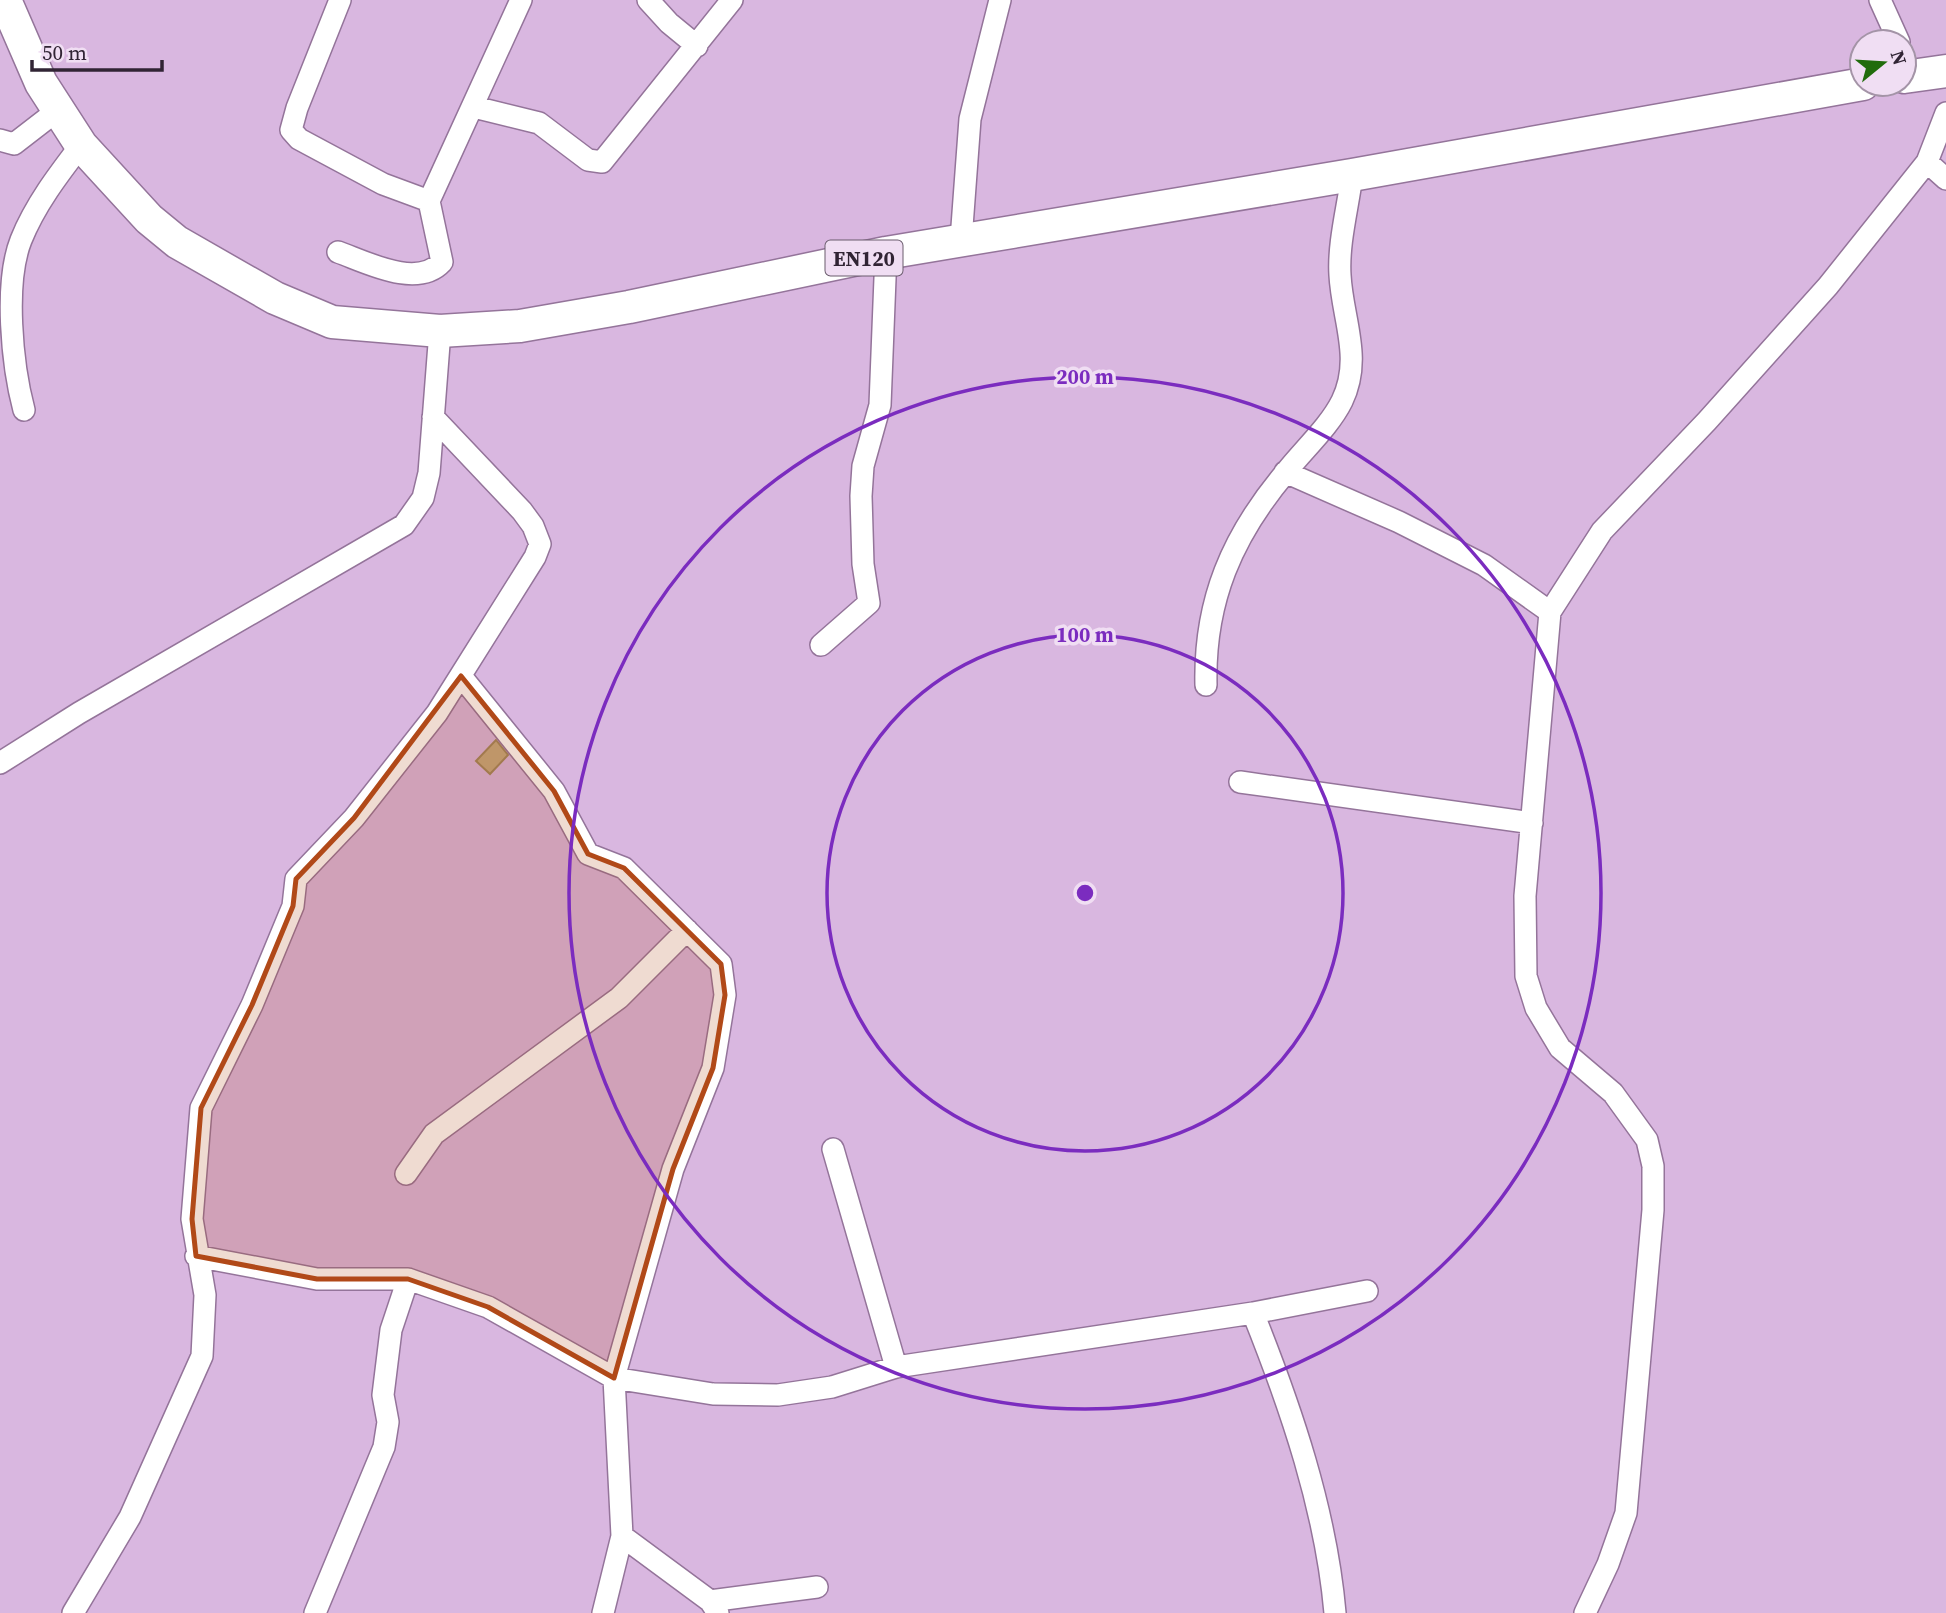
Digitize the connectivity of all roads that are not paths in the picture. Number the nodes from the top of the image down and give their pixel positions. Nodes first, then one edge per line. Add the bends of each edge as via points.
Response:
1 (5, 0) edge
2 (340, 0) edge
3 (521, 0) edge
4 (648, 0) edge
5 (732, 0) edge
6 (1000, 0) edge
7 (1880, 0) edge
8 (1893, 28) edge
9 (697, 46) junction
10 (1918, 69) edge
11 (1946, 71) edge
12 (1848, 87) edge
13 (474, 107) junction
14 (58, 110) junction
15 (1946, 113) edge
16 (0, 140) edge
17 (80, 145) junction
18 (1927, 162) junction
19 (1352, 175) junction
20 (1946, 179) edge
21 (429, 201) junction
22 (961, 240) junction
23 (338, 252) dead end
24 (886, 253) junction
25 (440, 331) junction
26 (24, 410) dead end
27 (433, 417) junction
28 (1285, 472) junction
29 (1550, 612) junction
30 (821, 645) dead end
31 (461, 676) junction
32 (1206, 685) dead end
33 (0, 763) edge
34 (1240, 782) dead end
35 (1532, 823) junction
36 (687, 930) junction
37 (833, 1149) dead end
38 (406, 1174) dead end
39 (196, 1256) junction
40 (408, 1279) junction
41 (1367, 1291) dead end
42 (1253, 1313) junction
43 (896, 1367) junction
44 (614, 1378) junction
45 (622, 1536) junction
46 (817, 1587) dead end
47 (714, 1607) edge
48 (73, 1613) edge
49 (315, 1613) edge
50 (603, 1613) edge
51 (1335, 1613) edge
52 (1585, 1613) edge

1 - 14 highway, EN120 via 41,83
2 - 21 street via 291,130 299,139 383,184
3 - 13 street
4 - 9 street
5 - 9 street
6 - 22 street via 970,119
7 - 8 street
9 - 13 street via 602,162 588,160 539,123
10 - 11 highway
12 - 19 highway, EN120
13 - 21 street
14 - 16 street via 14,144
14 - 17 highway, EN120
15 - 18 street
17 - 25 highway, EN120 via 168,234 275,298 331,322
17 - 26 street via 49,186 20,242 12,297 13,358
18 - 20 street
18 - 29 street via 1828,286 1602,531
19 - 22 highway, EN120
19 - 28 street via 1339,274 1352,348 1351,373 1341,401
21 - 23 street via 442,262 436,267 412,273 391,270
22 - 24 highway, EN120
24 - 25 highway, EN120 via 520,326
24 - 30 street via 880,405 863,466 861,496 869,603
25 - 27 street
27 - 31 street via 522,512 540,544
27 - 33 street via 423,498 404,525
28 - 29 street via 1484,565
28 - 32 street via 1249,518 1230,555 1205,649
29 - 35 street
31 - 36 street via 554,791 589,854 624,868
31 - 39 street via 354,818 296,879 293,905 253,1005 201,1108 191,1219
34 - 35 street
35 - 52 street via 1524,938 1526,975 1536,1008 1560,1048 1613,1093 1632,1117 1647,1140 1653,1166 1626,1513
36 - 38 street via 619,998 434,1134
36 - 44 street via 721,964 725,995 712,1068 673,1169
37 - 43 street
39 - 40 street via 317,1279
39 - 48 street via 205,1295 202,1356 130,1517
40 - 44 street via 488,1307
40 - 49 street via 391,1330 383,1395 388,1422 384,1447
41 - 42 street
42 - 43 street
42 - 51 street via 1307,1469
43 - 44 street via 832,1387 778,1395 713,1394
44 - 45 street
45 - 47 street
45 - 50 street
46 - 47 street

